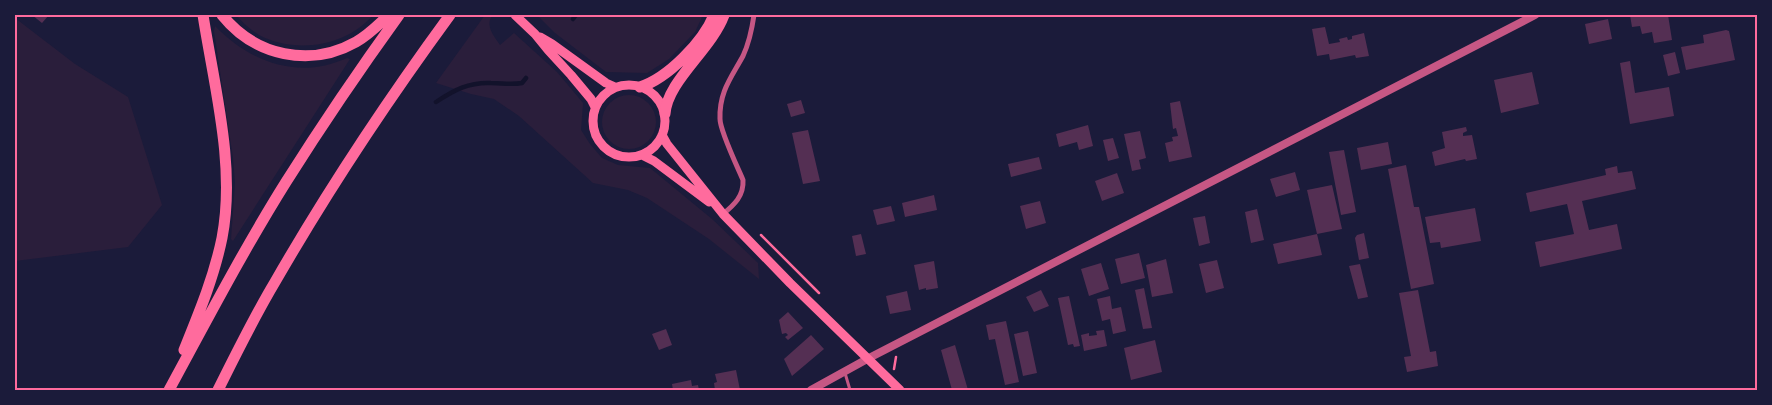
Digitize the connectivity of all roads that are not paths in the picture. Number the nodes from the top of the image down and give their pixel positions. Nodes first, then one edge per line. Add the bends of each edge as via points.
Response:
1 (203, 15) edge
2 (222, 15) edge
3 (389, 15) edge
4 (399, 15) edge
5 (450, 15) edge
6 (515, 15) edge
7 (714, 15) edge
8 (724, 15) edge
9 (754, 15) edge
10 (1534, 15) edge
11 (535, 34) junction
12 (615, 87) junction
13 (640, 87) junction
14 (595, 108) junction
15 (664, 114) junction
16 (662, 136) junction
17 (642, 155) junction
18 (720, 211) junction
19 (869, 358) junction
20 (845, 372) junction
21 (168, 390) edge
22 (218, 390) edge
23 (811, 390) edge
24 (850, 390) edge
25 (900, 390) edge

1 - 21 highway via 225,165 222,237 208,290
2 - 3 highway via 255,44 286,56 316,56 343,49
4 - 21 highway via 286,183
5 - 22 highway via 366,136 274,283
6 - 11 main road
7 - 13 highway via 705,33 691,49 666,73
8 - 15 highway via 705,48 669,94
9 - 18 street via 743,54 721,97 720,122 744,190 737,202
10 - 19 street
11 - 12 main road
11 - 14 main road
12 - 13 main road
12 - 14 main road
13 - 15 main road via 655,96
14 - 17 main road via 593,128 604,148 625,157
15 - 16 main road
16 - 17 main road via 657,145
16 - 18 main road
17 - 18 main road
18 - 19 main road via 790,284
19 - 20 street
19 - 25 main road
20 - 23 street
20 - 24 lane

